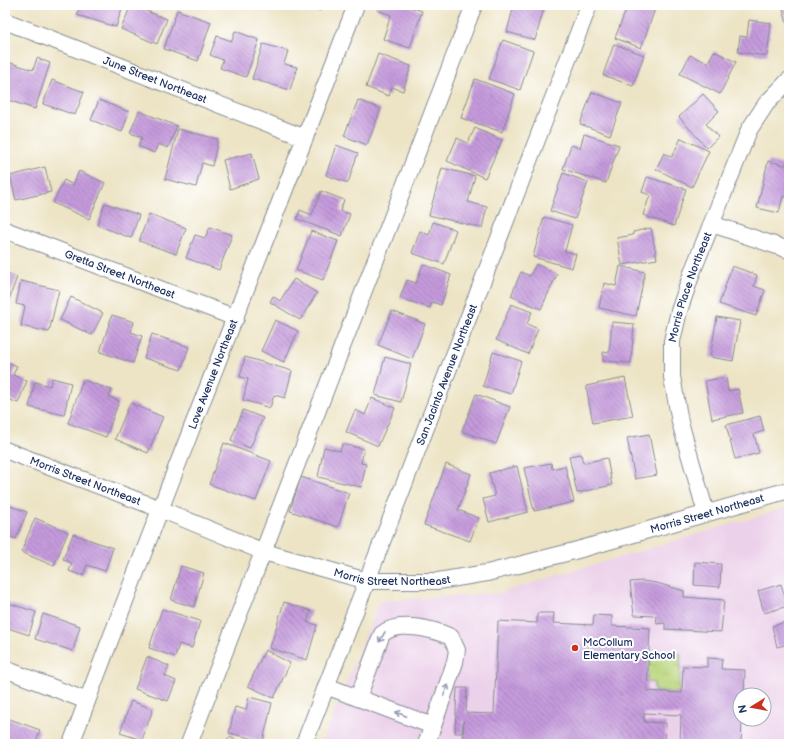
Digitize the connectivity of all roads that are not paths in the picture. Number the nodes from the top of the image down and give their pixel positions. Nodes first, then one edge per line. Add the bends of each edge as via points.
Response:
1 (356, 5) edge
2 (474, 5) edge
3 (589, 5) edge
4 (5, 21) edge
5 (789, 80) edge
6 (305, 138) junction
7 (712, 224) junction
8 (5, 230) edge
9 (789, 250) edge
10 (236, 318) junction
11 (5, 450) edge
12 (789, 490) edge
13 (160, 510) junction
14 (706, 513) junction
15 (264, 552) junction
16 (367, 581) junction
17 (5, 669) edge
18 (326, 686) junction
19 (358, 698) junction
20 (87, 701) junction
21 (433, 726) junction
22 (71, 744) edge
23 (189, 744) edge
24 (304, 744) edge
25 (426, 744) edge

1 - 6 street, Love Avenue Northeast
2 - 15 street
3 - 16 street, San Jacinto Avenue Northeast
4 - 6 street, June Street Northeast
5 - 7 street, Morris Place Northeast via 766,104 749,130
6 - 10 street, Love Avenue Northeast
7 - 9 street
7 - 14 street, Morris Place Northeast via 679,311 672,341 672,377 680,422
8 - 10 street, Gretta Street Northeast
10 - 13 street, Love Avenue Northeast
11 - 13 street, Morris Street Northeast
12 - 14 street, Morris Street Northeast
13 - 15 street, Morris Street Northeast
13 - 20 street, Love Avenue Northeast
14 - 16 street, Morris Street Northeast via 487,573 438,581
15 - 16 street, Morris Street Northeast
15 - 23 street
16 - 18 street, San Jacinto Avenue Northeast
17 - 20 street
18 - 19 street
18 - 24 street, San Jacinto Avenue Northeast
21 -> 19 street
21 -> 19 street via 452,674 457,650 451,637 440,632 409,627 387,630 382,634
20 - 22 street, Love Avenue Northeast
21 - 25 street

